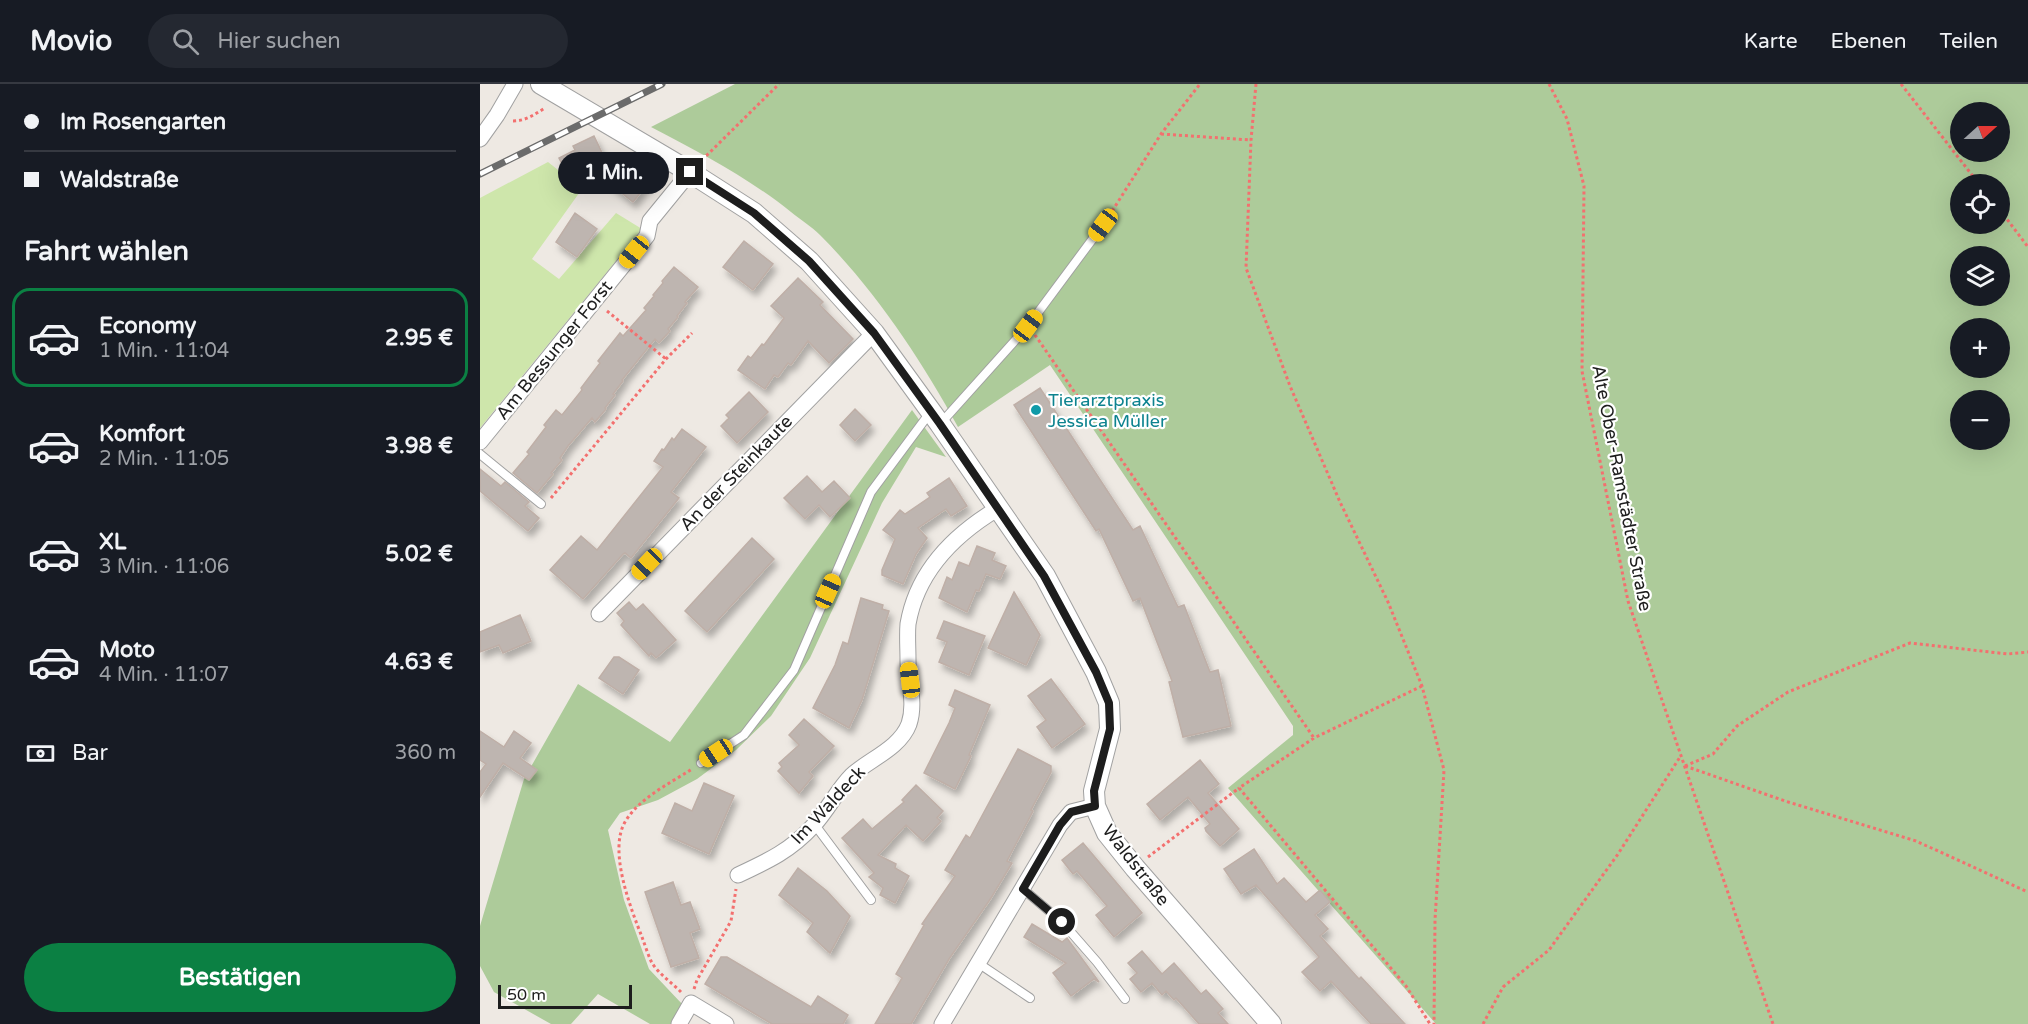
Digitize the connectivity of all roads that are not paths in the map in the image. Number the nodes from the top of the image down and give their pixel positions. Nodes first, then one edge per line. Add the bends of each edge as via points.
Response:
1 (515, 84) edge
2 (548, 88) edge
3 (480, 139) edge
4 (690, 172) junction
5 (1103, 225) road end
6 (874, 333) junction
7 (935, 418) junction
8 (480, 442) edge
9 (480, 454) edge
10 (541, 504) road end
11 (997, 509) junction
12 (599, 614) dead end
13 (701, 763) road end
14 (1095, 806) junction
15 (814, 825) junction
16 (738, 875) road end
17 (1023, 889) junction
18 (871, 900) dead end
19 (978, 963) junction
20 (1030, 998) dead end
21 (1125, 999) dead end
22 (679, 1024) edge
23 (726, 1024) edge
24 (942, 1024) edge
25 (1271, 1024) edge

1 - 3 street
2 - 4 street, Waldstraße
4 - 6 street, Waldstraße via 754,213 809,261
4 - 8 street, Am Bessunger Forst via 650,221 647,236
5 - 7 lane via 1028,326
6 - 7 street, Waldstraße
6 - 12 street, An der Steinkaute
7 - 11 street, Waldstraße
7 - 13 lane via 871,492 794,670 744,735
9 - 10 lane
11 - 14 street, Waldstraße via 1044,576 1109,703 1110,729 1094,791
11 - 15 street, Im Waldeck via 946,547 917,592 908,624 912,698 909,723 893,746 847,780
14 - 17 street via 1071,812
14 - 25 street, Waldstraße via 1107,833 1135,868
15 - 16 street, Im Waldeck via 777,857
15 - 18 lane
17 - 19 street
17 - 21 lane via 1062,922
19 - 20 lane
19 - 24 street
22 - 23 street via 691,1003

